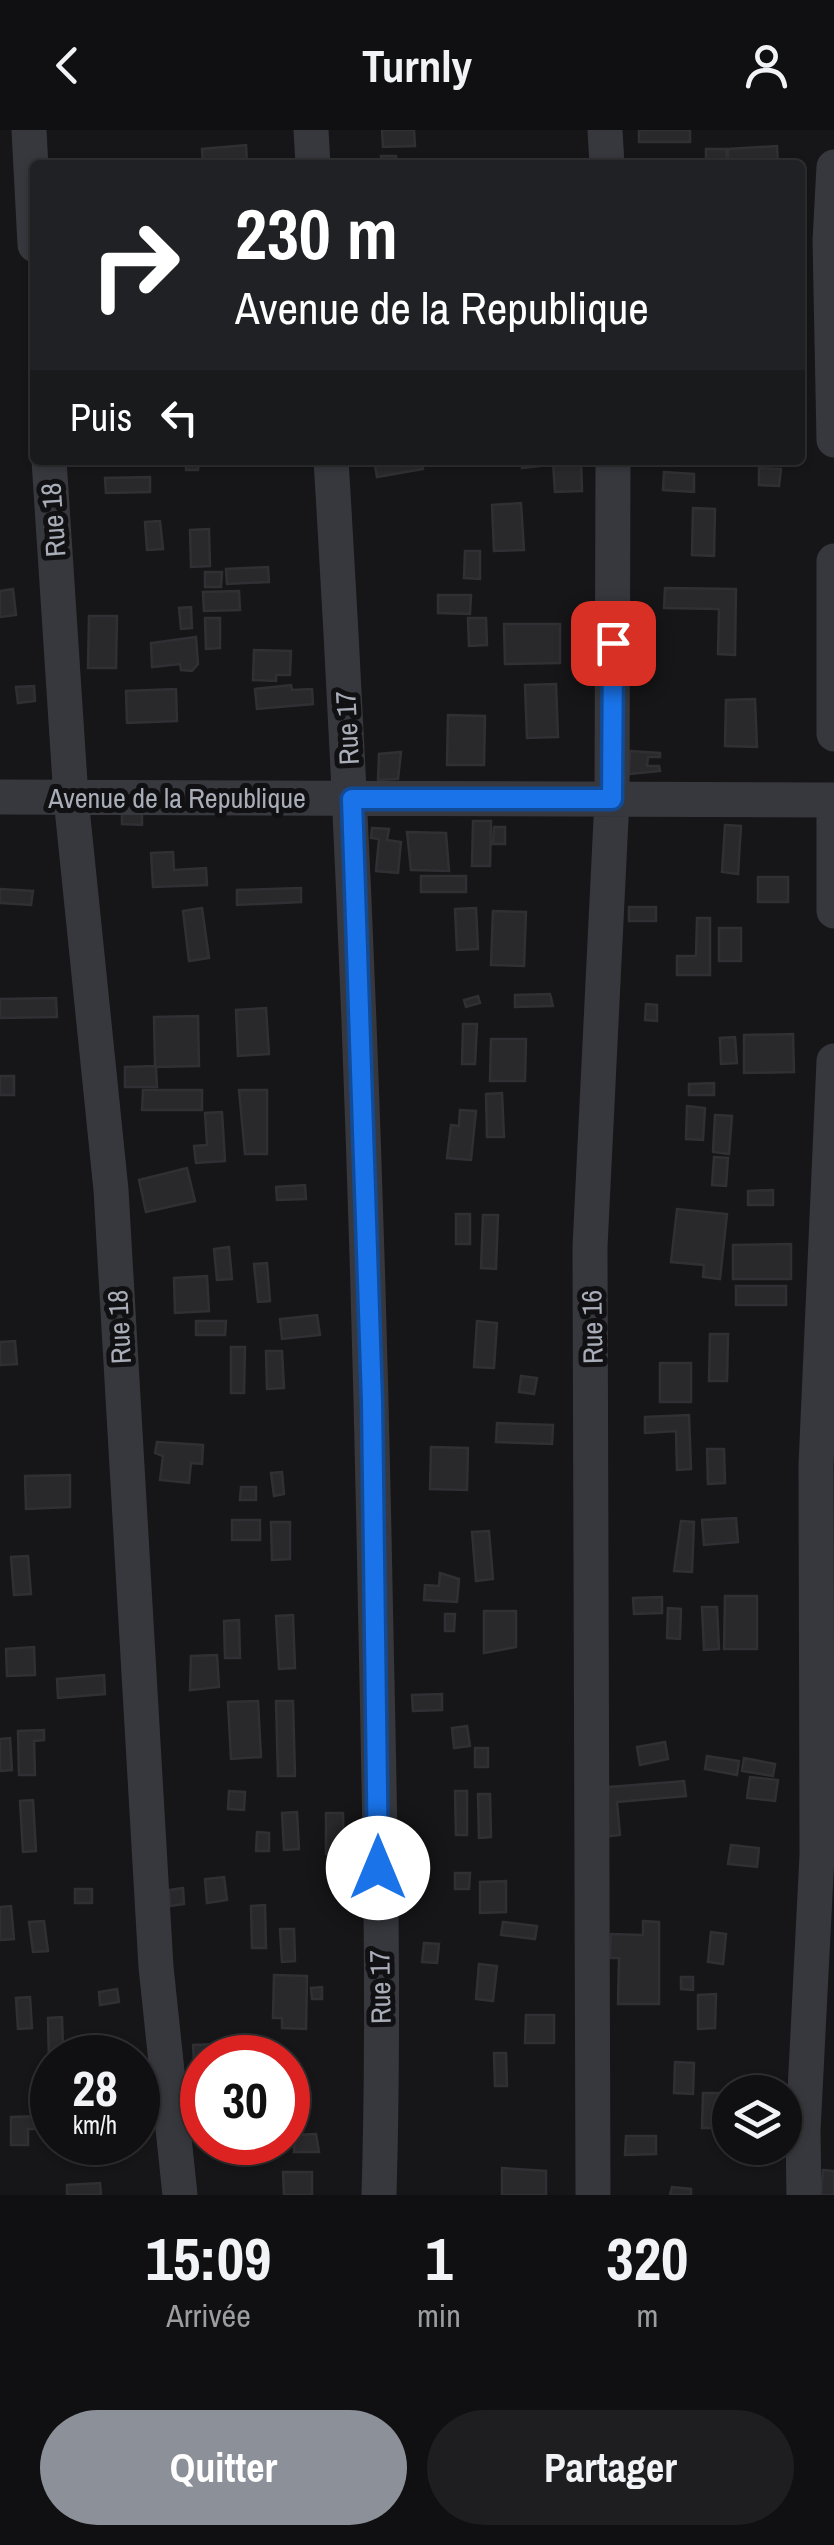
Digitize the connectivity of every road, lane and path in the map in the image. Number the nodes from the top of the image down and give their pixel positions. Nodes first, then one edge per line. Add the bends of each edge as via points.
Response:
1 (29, 130) edge
2 (310, 130) edge
3 (604, 130) edge
4 (31, 160) edge
5 (313, 160) edge
6 (606, 160) edge
7 (834, 167) edge
8 (834, 440) edge
9 (49, 465) edge
10 (332, 465) edge
11 (613, 465) edge
12 (834, 561) edge
13 (834, 734) edge
14 (0, 797) edge
15 (71, 798) junction
16 (352, 799) junction
17 (612, 799) junction
18 (834, 800) edge
19 (834, 811) edge
20 (834, 911) edge
21 (834, 1061) edge
22 (180, 2195) edge
23 (379, 2195) edge
24 (593, 2195) edge
25 (804, 2195) edge

1 - 4 street
2 - 5 street
3 - 6 street
7 - 8 street
9 - 15 street, Rue 18
10 - 16 street, Rue 17
11 - 17 street, Rue 16
12 - 13 street
14 - 15 street, Avenue de la Republique
15 - 16 street, Avenue de la Republique
15 - 22 street, Rue 18 via 111,1190 155,1948
16 - 17 street, Avenue de la Republique
16 - 23 street, Rue 17 via 374,1541
17 - 18 street, Avenue de la Republique
17 - 24 street, Rue 16 via 590,1247
19 - 20 street
21 - 25 street via 816,1465 817,1855

